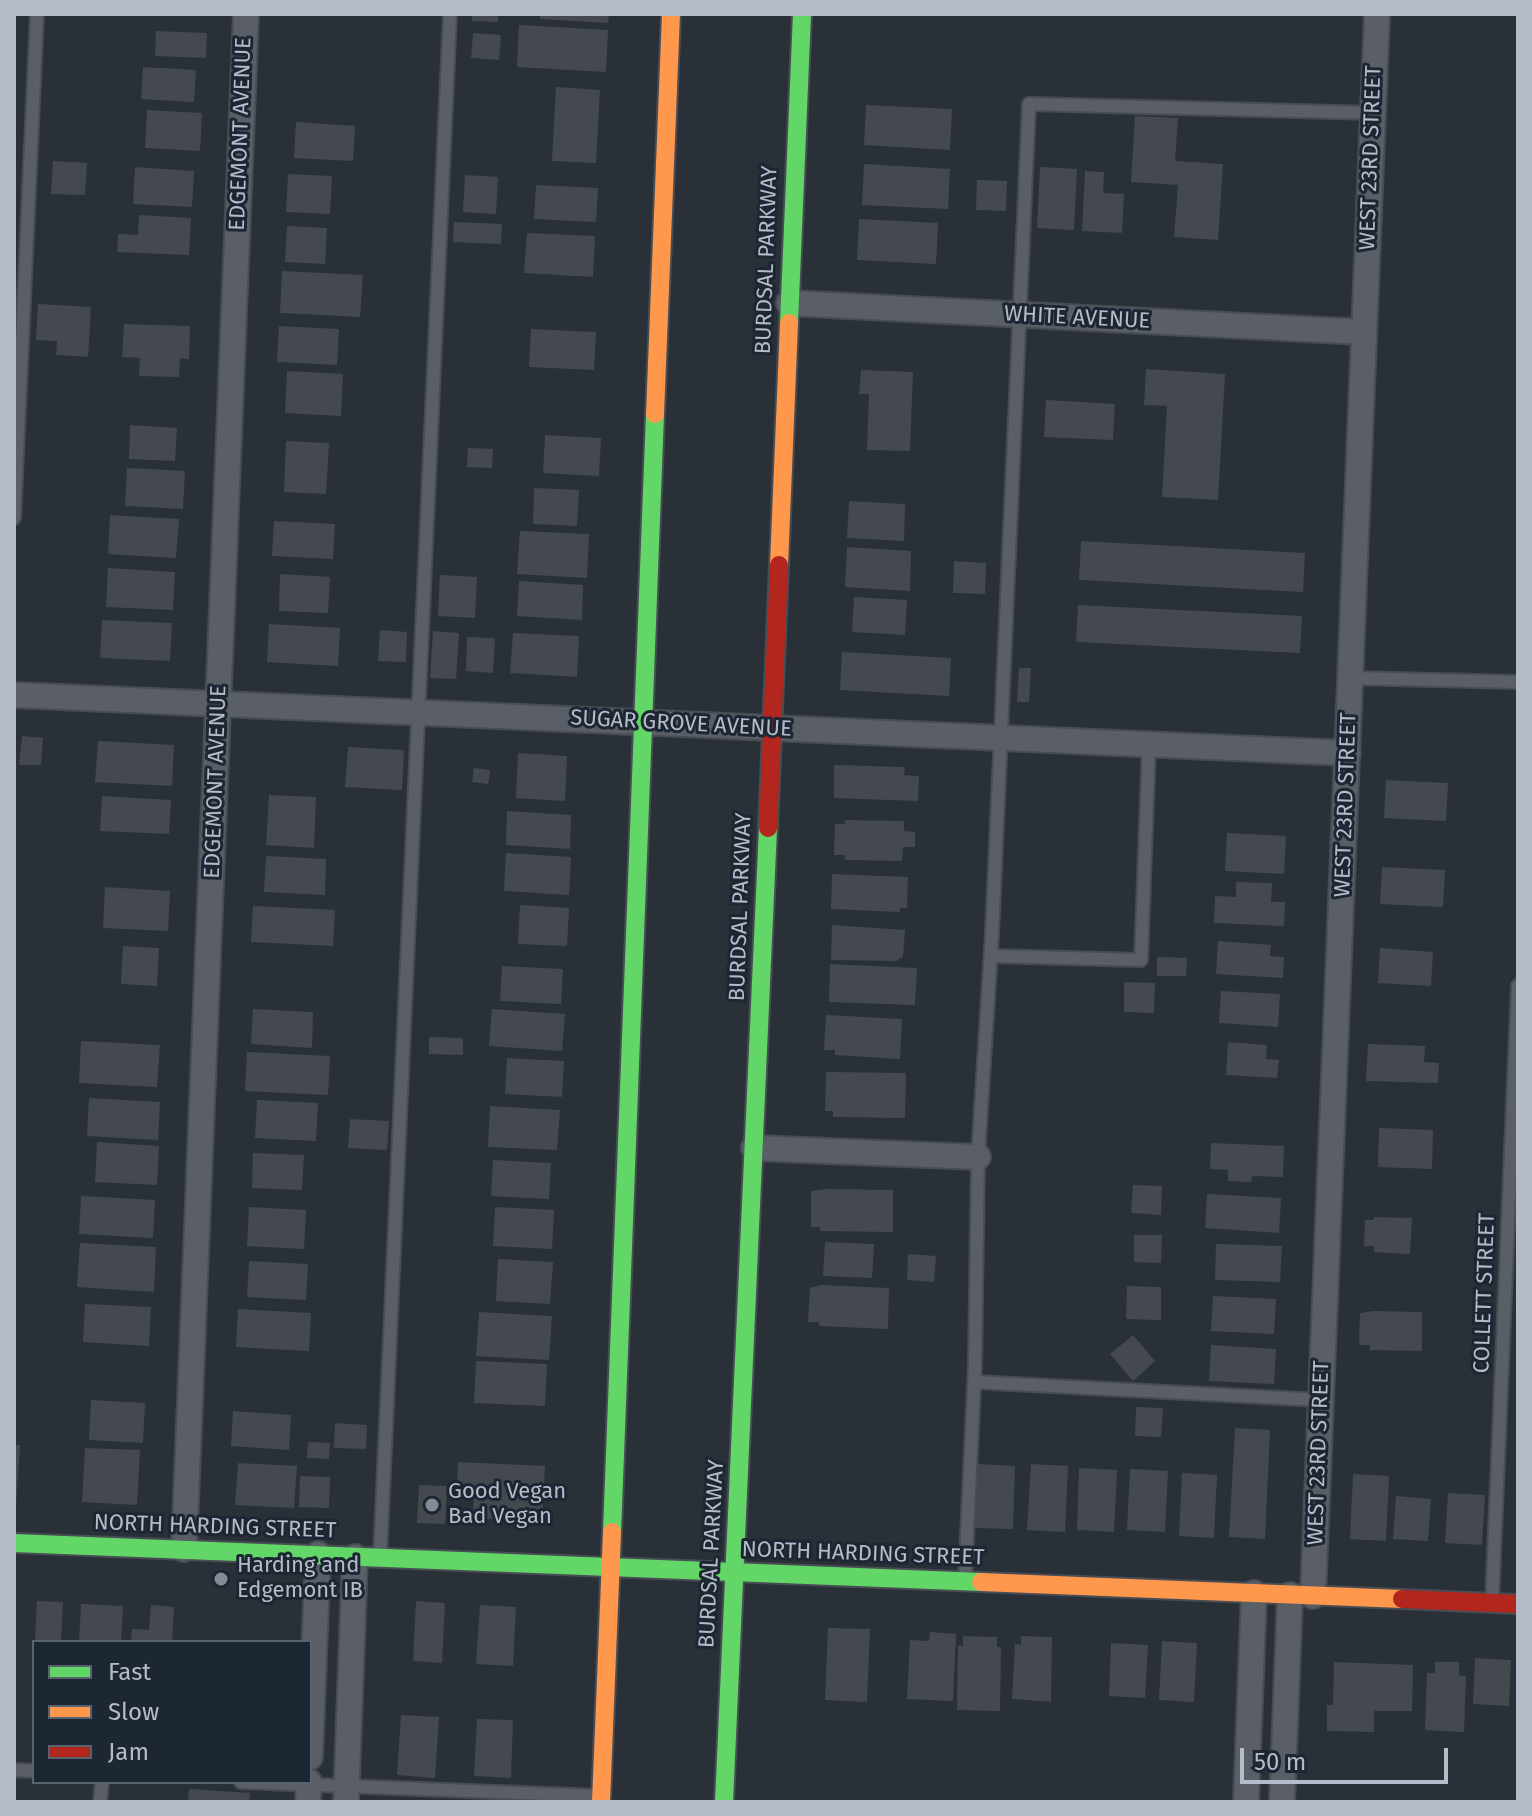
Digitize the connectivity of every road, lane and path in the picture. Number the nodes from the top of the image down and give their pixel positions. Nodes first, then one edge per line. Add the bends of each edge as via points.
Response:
1 (37, 14) edge
2 (246, 14) edge
3 (450, 14) edge
4 (671, 14) edge
5 (802, 14) edge
6 (1377, 14) edge
7 (1373, 113) junction
8 (789, 303) junction
9 (1020, 315) junction
10 (1364, 332) junction
11 (14, 518) edge
12 (1351, 678) junction
13 (1518, 682) edge
14 (14, 695) edge
15 (219, 704) junction
16 (416, 712) junction
17 (644, 723) junction
18 (772, 728) junction
19 (1001, 738) junction
20 (1149, 745) junction
21 (1348, 753) junction
22 (991, 956) junction
23 (1518, 986) edge
24 (754, 1148) junction
25 (978, 1157) junction
26 (974, 1382) junction
27 (1321, 1400) junction
28 (14, 1543) edge
29 (184, 1549) junction
30 (318, 1554) junction
31 (367, 1557) junction
32 (609, 1568) junction
33 (735, 1573) junction
34 (965, 1582) junction
35 (1254, 1593) junction
36 (1302, 1596) junction
37 (1492, 1603) junction
38 (1518, 1604) edge
39 (312, 1706) edge
40 (260, 1784) edge
41 (309, 1789) edge
42 (346, 1793) edge
43 (601, 1799) edge
44 (724, 1802) edge
45 (1246, 1802) edge
46 (1282, 1802) edge

1 - 11 lane
2 - 15 street, EDGEMONT AVENUE
3 - 16 lane
4 - 17 street
5 - 8 street, BURDSAL PARKWAY
6 - 7 street, WEST 23RD STREET
7 - 9 lane via 1029,104
7 - 10 street, WEST 23RD STREET
8 - 9 street, WHITE AVENUE
8 - 18 street, BURDSAL PARKWAY
9 - 10 street, WHITE AVENUE
9 - 19 lane
10 - 12 street, WEST 23RD STREET
12 - 13 lane
12 - 21 street, WEST 23RD STREET
14 - 15 street, SUGAR GROVE AVENUE
15 - 16 street, SUGAR GROVE AVENUE
15 - 29 street, EDGEMONT AVENUE
16 - 17 street, SUGAR GROVE AVENUE
16 - 31 lane
17 - 18 street, SUGAR GROVE AVENUE
17 - 32 street
18 - 19 street, SUGAR GROVE AVENUE
18 - 24 street, BURDSAL PARKWAY
19 - 20 street, SUGAR GROVE AVENUE
19 - 22 lane
20 - 21 street, SUGAR GROVE AVENUE
20 - 22 lane via 1141,960
21 - 27 street, WEST 23RD STREET
22 - 25 lane
23 - 37 lane, COLLETT STREET
24 - 25 street
24 - 33 street, BURDSAL PARKWAY
25 - 26 lane
26 - 27 lane
26 - 34 lane
27 - 36 street, WEST 23RD STREET
28 - 29 street, NORTH HARDING STREET
29 - 30 street, NORTH HARDING STREET
30 - 31 street, NORTH HARDING STREET
30 - 39 street
31 - 32 street, NORTH HARDING STREET
31 - 42 street
32 - 33 street, NORTH HARDING STREET
32 - 43 street
33 - 34 street, NORTH HARDING STREET
33 - 44 street, BURDSAL PARKWAY
34 - 35 street, NORTH HARDING STREET
35 - 36 street, NORTH HARDING STREET
35 - 45 street
36 - 37 street, NORTH HARDING STREET
36 - 46 street, WEST 23RD STREET
37 - 38 street, NORTH HARDING STREET
40 - 41 lane
41 - 42 lane
42 - 43 lane

